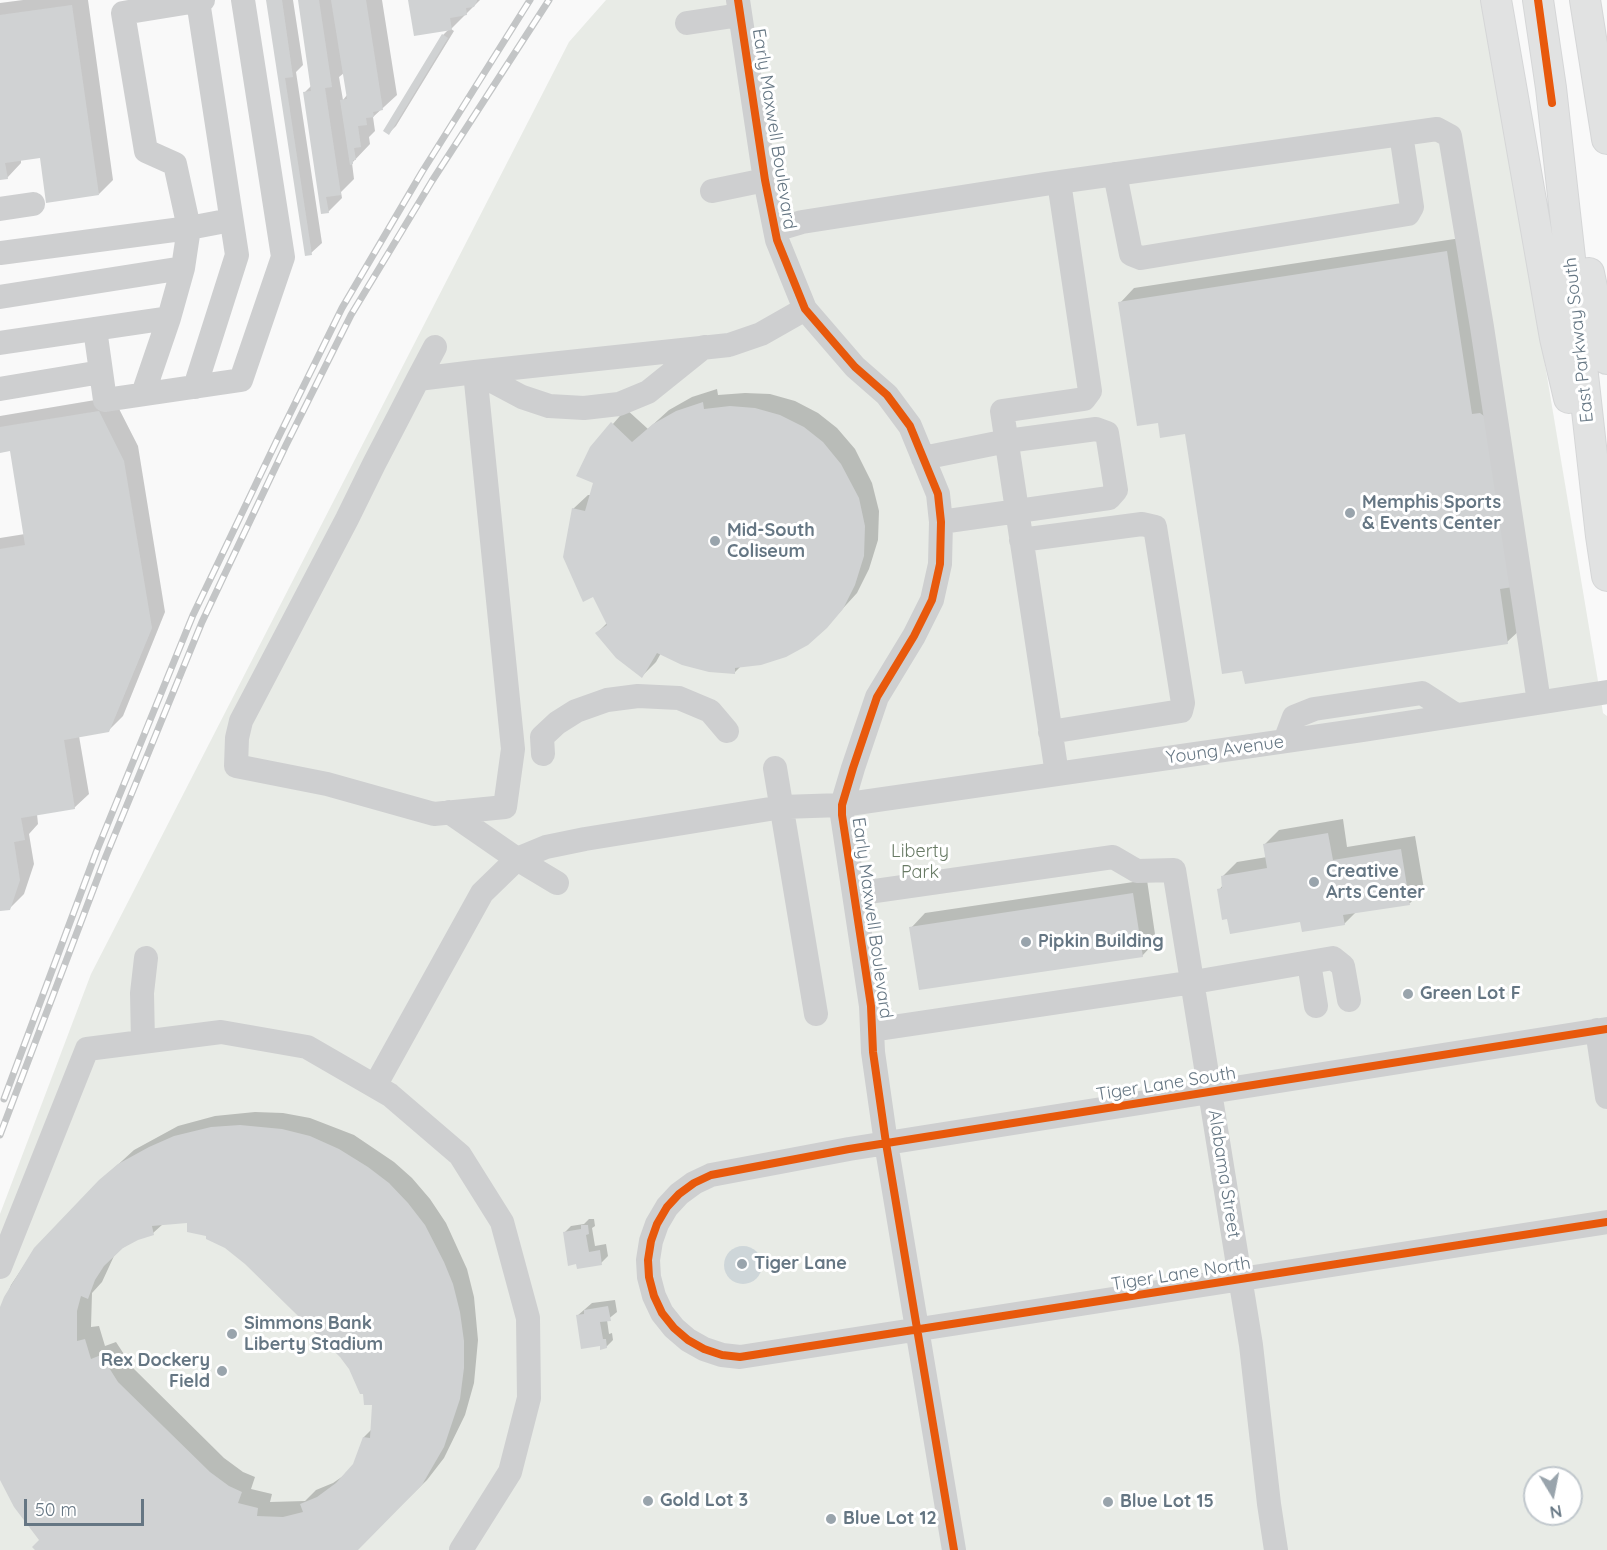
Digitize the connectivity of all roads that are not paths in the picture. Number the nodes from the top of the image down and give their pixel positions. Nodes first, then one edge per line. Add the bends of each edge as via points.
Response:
1 (203, 0) edge
2 (243, 0) edge
3 (1496, 0) edge
4 (1538, 0) edge
5 (1585, 0) edge
6 (198, 1) edge
7 (739, 8) edge
8 (687, 23) dead end
9 (1552, 96) junction
10 (1606, 124) edge
11 (1401, 134) junction
12 (1115, 174) junction
13 (765, 180) junction
14 (1059, 182) junction
15 (712, 191) dead end
16 (33, 204) dead end
17 (0, 209) edge
18 (231, 220) junction
19 (189, 228) junction
20 (775, 230) junction
21 (0, 253) edge
22 (183, 268) junction
23 (0, 297) edge
24 (805, 309) junction
25 (169, 318) junction
26 (95, 329) junction
27 (0, 343) edge
28 (435, 347) dead end
29 (704, 347) junction
30 (1607, 359) edge
31 (101, 372) junction
32 (475, 372) junction
33 (418, 379) junction
34 (195, 387) junction
35 (0, 389) edge
36 (143, 394) junction
37 (1007, 441) junction
38 (923, 458) junction
39 (1017, 511) junction
40 (941, 522) junction
41 (1601, 536) junction
42 (1021, 540) junction
43 (1607, 576) edge
44 (1607, 692) edge
45 (1539, 702) junction
46 (727, 731) dead end
47 (1050, 732) junction
48 (543, 754) dead end
49 (775, 768) dead end
50 (1057, 774) junction
51 (842, 805) junction
52 (782, 807) junction
53 (449, 812) junction
54 (517, 859) junction
55 (557, 883) dead end
56 (854, 894) junction
57 (146, 958) dead end
58 (1309, 963) junction
59 (1194, 982) junction
60 (1349, 1000) dead end
61 (1316, 1006) dead end
62 (816, 1014) dead end
63 (872, 1030) junction
64 (1602, 1030) edge
65 (143, 1042) junction
66 (375, 1086) junction
67 (1211, 1092) junction
68 (1607, 1097) edge
69 (886, 1143) junction
70 (1607, 1222) edge
71 (0, 1267) edge
72 (1241, 1279) junction
73 (916, 1331) junction
74 (759, 1356) joint
75 (461, 1550) edge
76 (954, 1550) edge
77 (1276, 1550) edge

1 - 6 street
2 - 34 street via 283,257 241,380
3 - 41 main road via 1555,338
4 - 9 main road, East Parkway South
5 - 10 main road
6 - 18 street
6 - 19 street via 123,13 146,151 176,164
7 - 8 street
7 - 13 street, Early Maxwell Boulevard
9 - 30 main road, East Parkway South
9 - 41 main road, East Parkway South
11 - 12 street
11 - 12 street via 1412,207 1408,214 1141,258 1131,254
11 - 45 street via 1437,129 1450,136
12 - 14 street
13 - 15 street
13 - 20 street, Early Maxwell Boulevard
14 - 20 street via 802,222
14 - 37 street via 1090,391 1084,399 1002,411
16 - 17 street
18 - 19 street
18 - 34 street via 237,255
19 - 21 street
19 - 22 street
20 - 24 street, Early Maxwell Boulevard
22 - 23 street
22 - 25 street
24 - 29 street via 761,334 729,345
24 - 38 street, Early Maxwell Boulevard via 855,367 887,395 910,426
25 - 26 street
25 - 36 street
26 - 27 street
26 - 31 street
28 - 33 street
29 - 32 street
29 - 32 street via 648,392 619,404 584,408 549,406 522,397
31 - 35 street
31 - 36 street via 105,400
32 - 33 street
32 - 53 street via 513,748 505,807
33 - 53 street via 241,721 236,766 327,784 434,814
34 - 36 street
37 - 38 street
37 - 39 street
37 - 39 street via 1096,429 1107,433 1116,490 1109,498
38 - 40 street, Early Maxwell Boulevard via 938,494
39 - 40 street
39 - 42 street
40 - 51 street, Early Maxwell Boulevard via 940,564 932,600 877,697
41 - 43 main road, East Parkway South
42 - 47 street
42 - 47 street via 1142,524 1155,527 1183,703 1181,711
44 - 45 street, Young Avenue
45 - 50 street, Young Avenue
46 - 48 street via 710,711 679,698 638,696 607,700 576,711 542,737
47 - 50 street
49 - 52 street
50 - 51 street, Young Avenue
51 - 52 street, Young Avenue
51 - 56 street, Early Maxwell Boulevard
52 - 54 street, Young Avenue via 585,838
52 - 62 street
53 - 54 street
54 - 55 street
54 - 66 street via 482,892
56 - 59 street, Alabama Street via 1113,857 1137,871 1174,870
56 - 63 street, Early Maxwell Boulevard
57 - 65 street
58 - 59 street
58 - 60 street via 1333,958 1340,962
58 - 61 street
59 - 63 street
59 - 67 street, Alabama Street
63 - 69 street, Early Maxwell Boulevard
64 - 67 street, Tiger Lane South
64 - 68 street
65 - 66 street via 221,1032 307,1047
65 - 71 street via 87,1048
66 - 75 street via 460,1155 502,1222 528,1318 529,1398 510,1472
67 - 69 street, Tiger Lane South
67 - 72 street, Alabama Street
69 - 73 street, Early Maxwell Boulevard
69 - 74 street, Tiger Lane South via 711,1174 679,1194 667,1207 657,1224 648,1260 654,1296 662,1313 674,1328 704,1349 722,1355
70 - 72 street, Tiger Lane North
72 - 73 street, Tiger Lane North
72 - 77 street, Alabama Street
73 - 74 street, Tiger Lane North
73 - 76 street, Early Maxwell Boulevard

